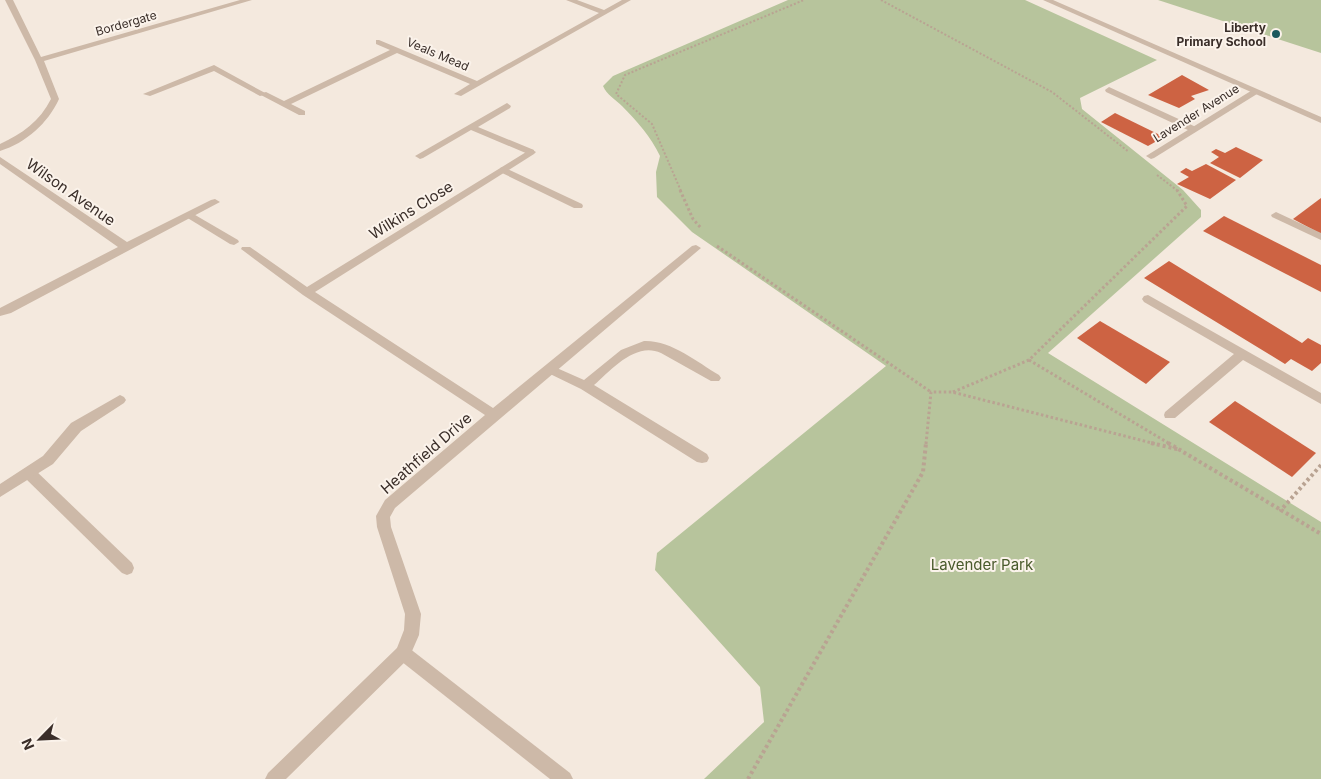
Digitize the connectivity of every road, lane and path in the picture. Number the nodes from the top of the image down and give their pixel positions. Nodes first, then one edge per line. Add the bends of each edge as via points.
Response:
1 (9, 0) edge
2 (248, 0) edge
3 (570, 0) edge
4 (627, 0) edge
5 (804, 0) edge
6 (883, 0) edge
7 (1048, 0) edge
8 (604, 12) junction
9 (379, 42) dead end
10 (397, 50) junction
11 (39, 60) junction
12 (477, 84) junction
13 (1109, 90) dead end
14 (1254, 92) junction
15 (147, 94) dead end
16 (458, 94) dead end
17 (284, 104) junction
18 (507, 106) dead end
19 (302, 113) dead end
20 (1321, 120) edge
21 (471, 127) junction
22 (1193, 128) junction
23 (0, 148) edge
24 (1130, 153) dead end
25 (420, 156) dead end
26 (1151, 156) dead end
27 (0, 160) edge
28 (503, 170) junction
29 (1154, 172) dead end
30 (214, 202) dead end
31 (578, 206) dead end
32 (190, 215) junction
33 (1276, 215) dead end
34 (705, 232) dead end
35 (1321, 237) edge
36 (234, 242) dead end
37 (716, 246) dead end
38 (126, 247) junction
39 (696, 248) dead end
40 (246, 249) dead end
41 (307, 292) junction
42 (1148, 299) dead end
43 (0, 312) edge
44 (1243, 353) junction
45 (550, 369) junction
46 (715, 378) dead end
47 (585, 386) junction
48 (931, 392) junction
49 (952, 392) junction
50 (1321, 399) edge
51 (120, 400) dead end
52 (494, 415) junction
53 (1170, 415) dead end
54 (1181, 450) dead end
55 (702, 458) dead end
56 (1321, 465) edge
57 (29, 473) junction
58 (0, 491) edge
59 (1321, 534) edge
60 (127, 568) dead end
61 (403, 653) junction
62 (274, 779) edge
63 (564, 779) edge
64 (748, 779) edge

1 - 11 street, Wilson Avenue
2 - 11 street, Bordergate
3 - 8 street
4 - 8 street, Veals Mead
5 - 34 path via 625,75 616,94 652,124 693,219
6 - 24 path via 1052,92
7 - 14 street, Lavender Avenue
8 - 12 street, Veals Mead
9 - 10 street
10 - 12 street, Veals Mead
10 - 17 street, Veals Mead
11 - 23 street, Wilson Avenue via 56,99 52,109 37,126
12 - 16 street
13 - 22 street
14 - 20 street, Lavender Avenue
14 - 22 street, Lavender Avenue
15 - 17 street via 214,68
17 - 19 street
18 - 21 street
21 - 25 street
21 - 28 street, Wilkins Close via 531,152
22 - 26 street, Lavender Avenue
27 - 38 street, Wilson Avenue
28 - 31 street
28 - 41 street, Wilkins Close
29 - 49 path via 1177,190 1187,206 1029,360
30 - 32 street
32 - 36 street
32 - 38 street
33 - 35 street
37 - 48 path
38 - 43 street
39 - 45 street, Heathfield Drive
40 - 41 street
41 - 52 street
42 - 44 street
44 - 50 street
44 - 53 street
45 - 47 street
45 - 52 street, Heathfield Drive
46 - 47 street via 654,345 638,347 621,355
47 - 55 street
48 - 49 path
48 - 64 path via 923,472
49 - 54 path
51 - 57 street via 76,427 48,460
52 - 61 street, Heathfield Drive via 390,504 383,516 413,614 411,638
56 - 59 path via 1281,510
57 - 58 street
57 - 60 street
61 - 62 street, Heathfield Drive
61 - 63 street

